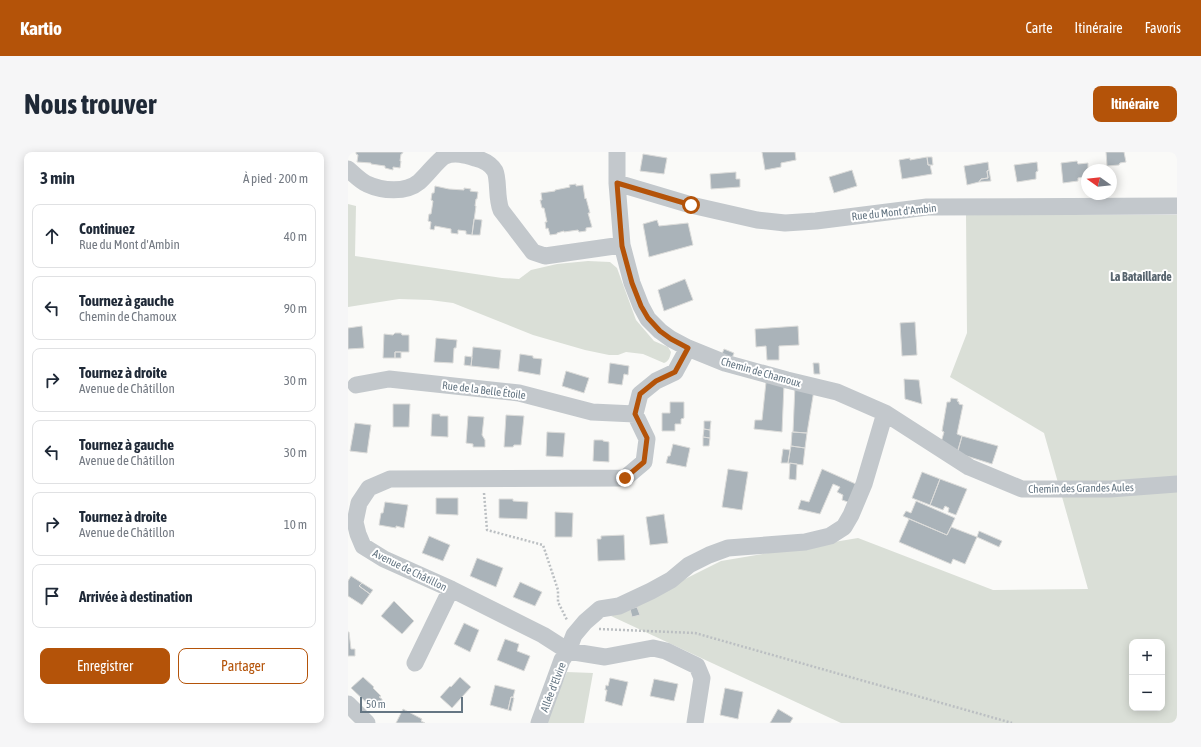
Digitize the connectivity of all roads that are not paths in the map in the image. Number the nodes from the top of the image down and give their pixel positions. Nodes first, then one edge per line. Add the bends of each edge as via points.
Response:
1 (618, 152) edge
2 (348, 169) edge
3 (617, 183) junction
4 (1177, 206) edge
5 (622, 246) junction
6 (688, 348) junction
7 (356, 385) dead end
8 (885, 413) junction
9 (635, 414) junction
10 (1177, 484) edge
11 (451, 589) junction
12 (568, 651) junction
13 (415, 663) dead end
14 (348, 704) edge
15 (367, 723) edge
16 (539, 723) edge
17 (694, 723) edge

1 - 3 street, Chemin de Chamoux
2 - 5 street via 367,184 381,188 407,189 418,183 445,156 457,153 482,160 496,173 498,203 501,210 533,252 545,256
3 - 4 street, Rue du Mont d'Ambin via 691,205 757,220 785,223 928,207
3 - 5 street, Chemin de Chamoux
5 - 6 street, Chemin de Chamoux via 632,283 648,318 660,331
6 - 8 street, Chemin de Chamoux via 725,363 837,392
6 - 9 street via 675,372 656,381 640,394
7 - 9 street, Rue de la Belle Étoile via 389,379 519,393 592,412
8 - 10 street, Chemin des Grandes Aules via 969,467 1022,489 1110,489
8 - 12 street, Allée d'Elvire via 864,484 844,527 830,536 805,542 728,548 709,555 689,565 651,591 619,606 600,609 574,634
9 - 11 street, Avenue de Châtillon via 647,438 644,462 625,478 390,479 369,488 359,504 355,522 363,546 384,559
11 - 12 street, Avenue de Châtillon via 543,635
11 - 13 street
12 - 16 street, Allée d'Elvire via 562,660
12 - 17 street, Avenue de Châtillon via 606,657 653,648 666,651 697,666 702,678
14 - 15 street

